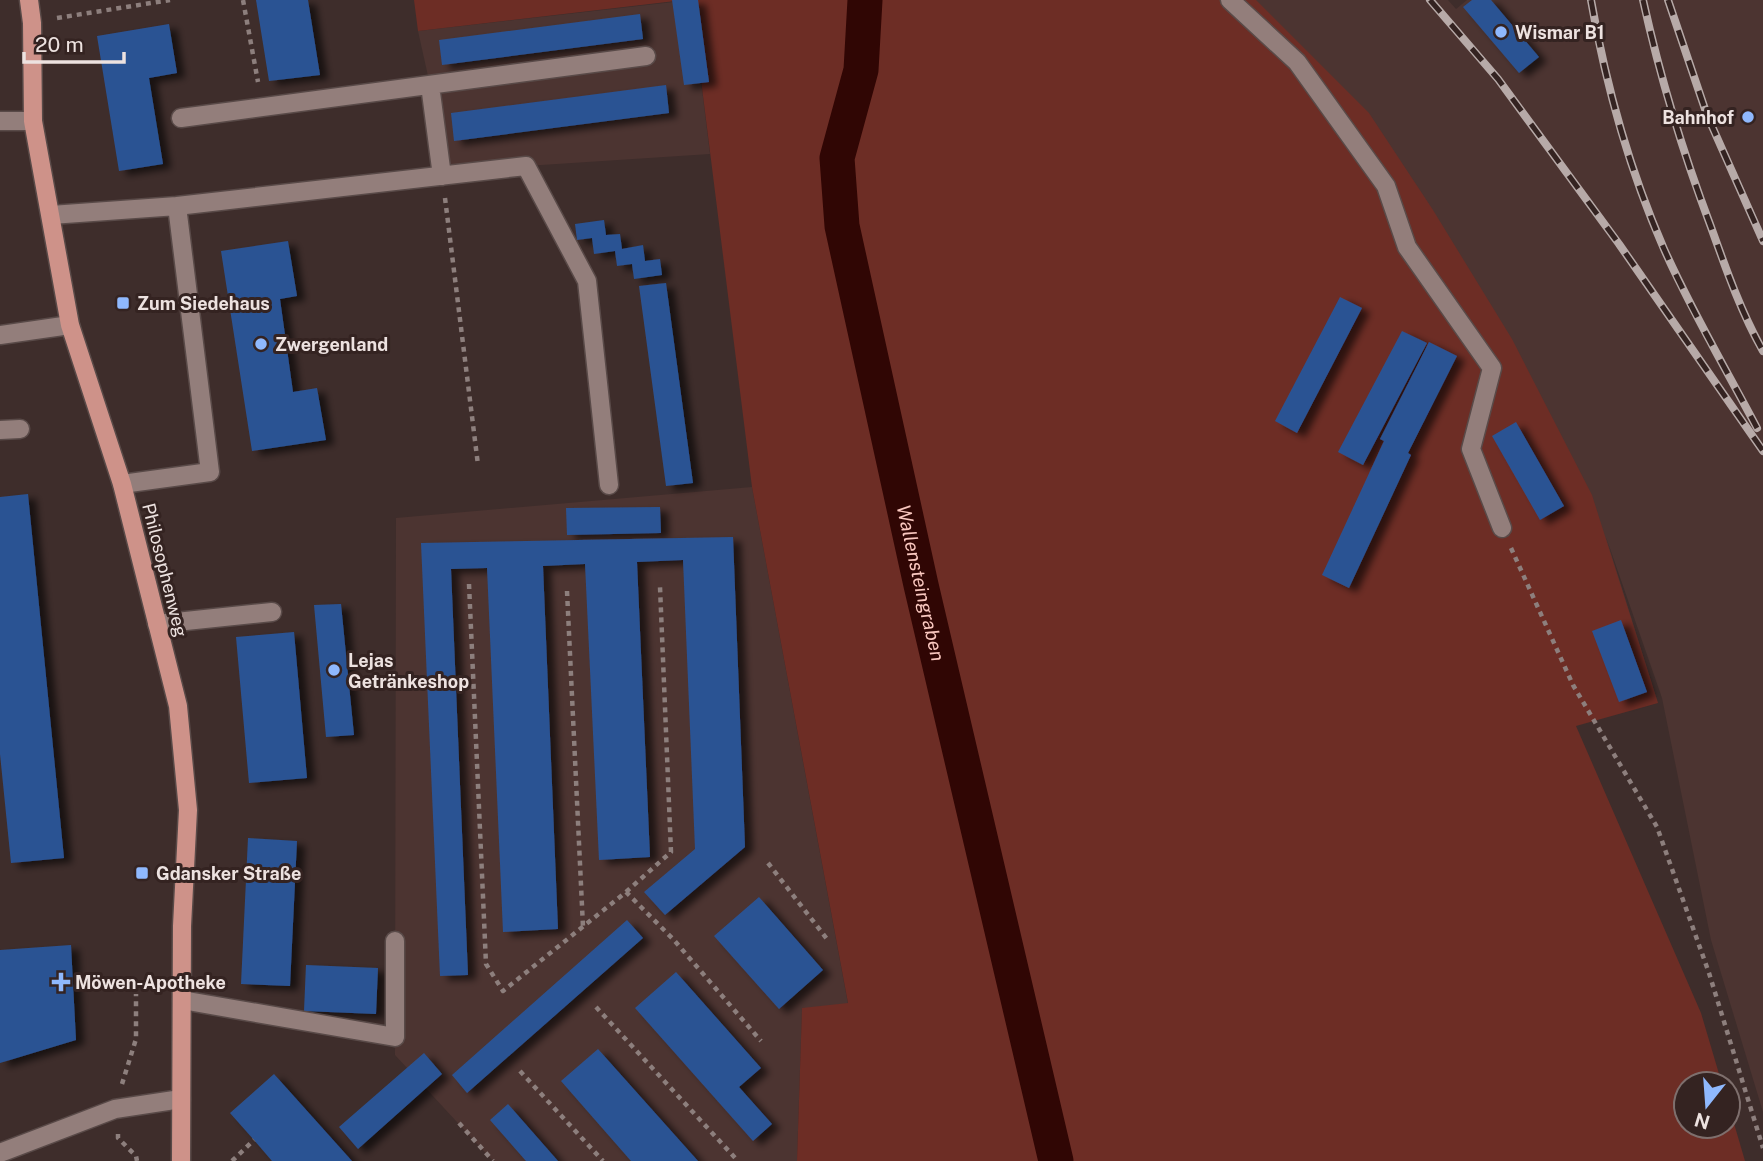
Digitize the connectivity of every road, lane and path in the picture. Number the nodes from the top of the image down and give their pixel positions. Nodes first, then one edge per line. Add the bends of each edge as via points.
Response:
1 (29, 0) edge
2 (170, 0) edge
3 (243, 0) edge
4 (1230, 0) edge
5 (32, 23) junction
6 (646, 56) dead end
7 (430, 85) junction
8 (263, 107) junction
9 (181, 118) dead end
10 (0, 121) edge
11 (33, 121) junction
12 (442, 176) junction
13 (177, 206) junction
14 (51, 215) junction
15 (70, 325) junction
16 (0, 335) edge
17 (20, 429) dead end
18 (0, 430) edge
19 (478, 465) dead end
20 (122, 484) junction
21 (609, 485) dead end
22 (1502, 528) joint
23 (469, 584) dead end
24 (660, 587) dead end
25 (567, 591) dead end
26 (272, 612) dead end
27 (157, 624) junction
28 (768, 863) dead end
29 (626, 892) junction
30 (583, 927) junction
31 (827, 939) dead end
32 (395, 941) dead end
33 (182, 1000) junction
34 (596, 1007) dead end
35 (761, 1041) dead end
36 (520, 1071) dead end
37 (181, 1099) junction
38 (459, 1123) dead end
39 (254, 1140) dead end
40 (1763, 1149) edge
41 (0, 1153) edge
42 (181, 1161) edge
43 (232, 1161) edge
44 (493, 1161) edge
45 (603, 1161) edge
46 (738, 1161) edge

1 - 5 main road, Philosophenweg
2 - 5 path
3 - 8 path
4 - 22 street via 1297,62 1386,186 1407,247 1492,368 1471,449
5 - 11 main road, Philosophenweg
6 - 7 street
7 - 8 street
7 - 12 street
8 - 9 street
10 - 11 street
11 - 14 main road, Philosophenweg
12 - 13 street
12 - 19 path
12 - 21 street via 526,166 587,281
13 - 14 street
13 - 20 street via 210,472
14 - 15 main road, Philosophenweg
15 - 16 street
15 - 20 main road, Philosophenweg
17 - 18 street
20 - 27 main road, Philosophenweg
22 - 40 path via 1573,685 1657,827 1709,973
23 - 30 path via 486,964 503,991
24 - 29 path via 671,852
25 - 30 path
26 - 27 street
27 - 33 main road, Philosophenweg via 178,706 188,810
28 - 31 path
29 - 30 path
29 - 35 path
32 - 33 street via 395,1037
33 - 37 main road, Philosophenweg
34 - 46 path
36 - 45 path
37 - 41 street via 115,1109
37 - 42 main road, Philosophenweg
38 - 44 path
39 - 43 path

